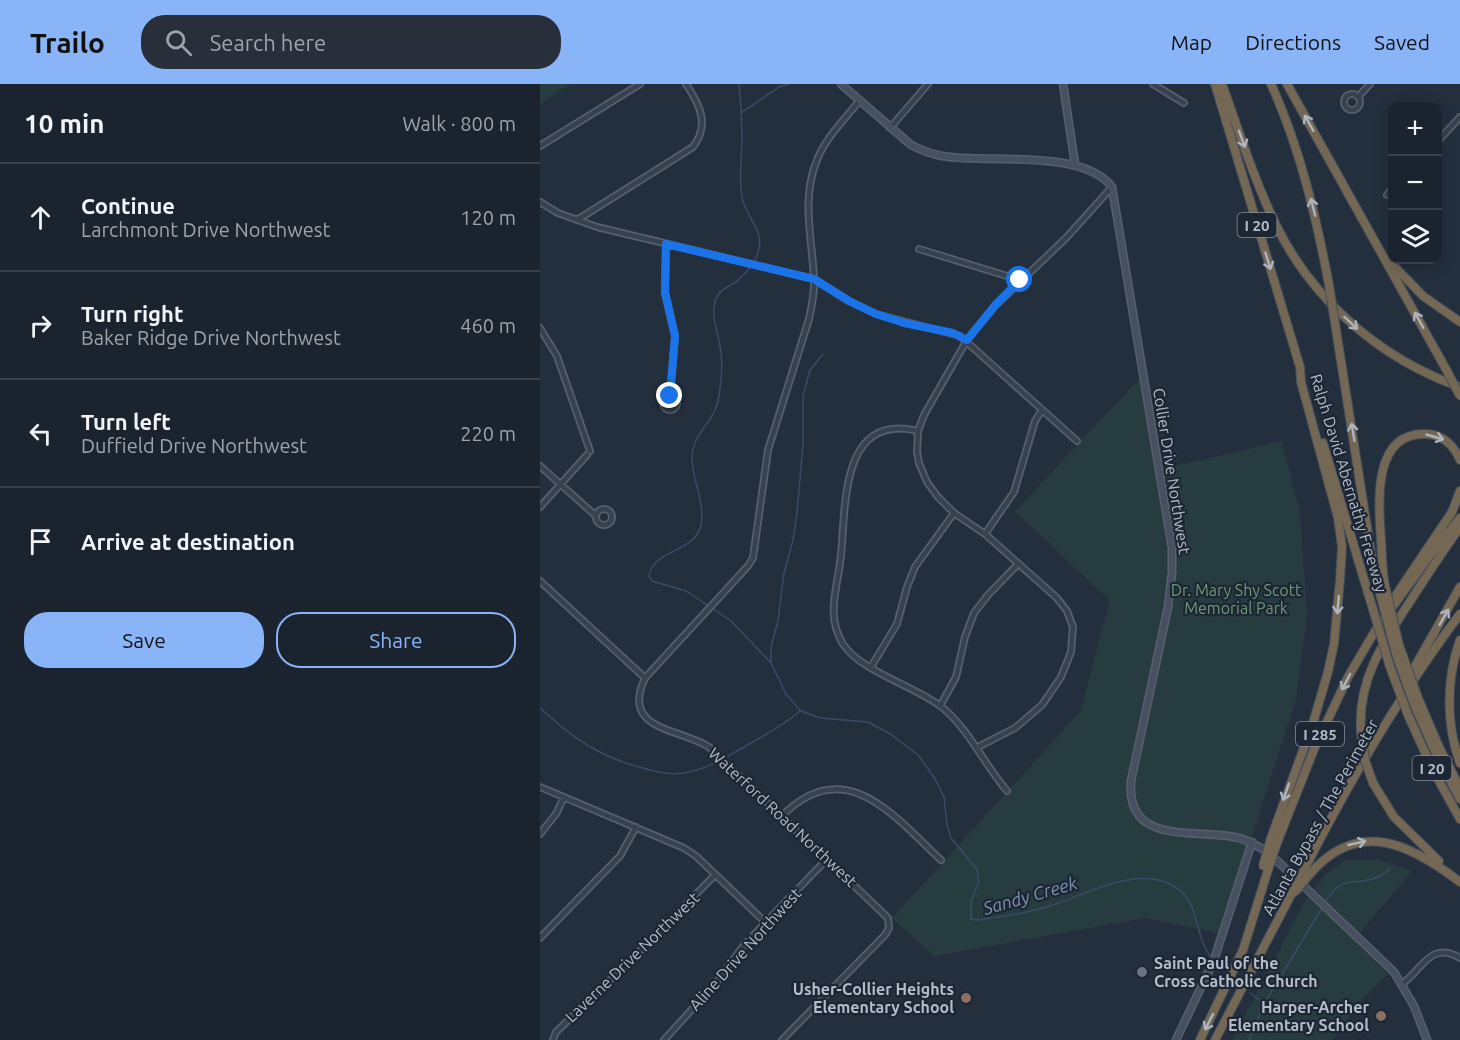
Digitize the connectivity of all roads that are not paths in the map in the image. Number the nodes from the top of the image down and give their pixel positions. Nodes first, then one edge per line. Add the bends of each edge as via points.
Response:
1 (640, 84) edge
2 (686, 84) edge
3 (841, 84) edge
4 (927, 84) edge
5 (1063, 84) edge
6 (1153, 84) edge
7 (1215, 84) edge
8 (1222, 84) edge
9 (1271, 84) edge
10 (1287, 84) edge
11 (1370, 84) edge
12 (1358, 97) dead end
13 (860, 100) junction
14 (1184, 103) dead end
15 (1460, 117) edge
16 (890, 128) junction
17 (1442, 136) edge
18 (540, 146) edge
19 (1075, 164) junction
20 (1112, 187) junction
21 (540, 202) edge
22 (577, 220) junction
23 (1368, 229) junction
24 (666, 244) junction
25 (919, 249) dead end
26 (814, 279) junction
27 (1020, 280) junction
28 (1460, 322) edge
29 (540, 328) edge
30 (967, 340) junction
31 (1300, 367) junction
32 (1460, 387) edge
33 (670, 396) dead end
34 (1460, 396) edge
35 (1042, 410) junction
36 (918, 432) junction
37 (1077, 441) dead end
38 (1460, 460) edge
39 (540, 466) edge
40 (560, 485) junction
41 (1460, 491) edge
42 (540, 507) edge
43 (954, 513) junction
44 (596, 516) dead end
45 (1460, 518) edge
46 (1460, 526) edge
47 (985, 534) junction
48 (1017, 565) junction
49 (540, 580) edge
50 (1460, 587) edge
51 (1382, 590) junction
52 (1460, 614) edge
53 (1376, 631) junction
54 (1460, 640) edge
55 (871, 667) junction
56 (645, 678) junction
57 (1410, 684) junction
58 (1416, 701) junction
59 (940, 706) junction
60 (976, 748) junction
61 (1460, 763) edge
62 (540, 787) edge
63 (1460, 788) edge
64 (1007, 791) dead end
65 (564, 797) junction
66 (1460, 799) edge
67 (782, 816) junction
68 (1460, 819) edge
69 (636, 827) junction
70 (540, 834) edge
71 (1274, 841) junction
72 (1252, 842) junction
73 (827, 859) junction
74 (941, 860) dead end
75 (1307, 872) junction
76 (715, 875) junction
77 (1460, 881) edge
78 (765, 922) junction
79 (540, 938) edge
80 (1460, 958) edge
81 (1402, 984) junction
82 (553, 1040) edge
83 (664, 1040) edge
84 (782, 1040) edge
85 (1176, 1040) edge
86 (1200, 1040) edge
87 (1215, 1040) edge
88 (1428, 1040) edge

1 - 18 street
2 - 22 street via 703,119 701,134 693,147
3 - 13 main road
4 - 16 street
5 - 19 main road
6 - 14 street
7 -> 31 highway, I 20
8 -> 32 highway via 1272,216 1314,283 1342,314 1386,351 1422,372
51 -> 9 highway, I 20, bridge via 1372,559 1329,285 1306,180
23 -> 10 highway
11 - 12 street
13 - 16 main road
13 - 26 street via 826,143 811,177 808,201
15 - 17 street
16 - 19 main road via 911,145 940,156
19 - 20 main road via 1101,176
20 - 27 street via 1066,238
20 - 72 main road, Collier Drive Northwest via 1172,548 1168,607 1131,781 1131,799 1142,819 1162,830 1230,836
21 - 22 street
22 - 24 street
23 - 28 highway via 1407,281
34 -> 23 highway, bridge
24 - 26 street
24 - 33 street via 665,292 675,336
25 - 27 street
26 - 30 street via 876,314
26 - 56 street via 809,319 768,450 753,558
27 - 30 street
29 - 40 street via 557,356 589,453
30 - 35 street
30 - 36 street
31 - 68 highway, Ralph David Abernathy Freeway / I 20, bridge via 1387,656 1408,715
31 -> 71 highway via 1339,525 1340,580 1328,672
35 - 37 street
35 - 47 street via 1035,421 1014,492
36 - 43 street via 922,472
36 - 55 street via 894,429 870,438 855,457 848,486 833,617 845,647
51 -> 38 highway via 1379,491 1387,458 1400,442 1423,434 1444,439
39 - 40 street
40 - 42 street
40 - 44 street
41 - 53 highway via 1452,512 1400,586
43 - 47 street
43 - 55 street via 915,567 897,624
45 - 53 highway, Atlanta Bypass / The Perimeter / I 285
46 - 77 highway, bridge via 1377,653 1362,697 1361,732 1373,783 1394,817
47 - 48 street
48 - 59 street via 974,613 956,677
48 - 60 street via 1063,604 1071,619 1073,642 1061,677 1042,705 1015,728
49 - 56 street
57 -> 50 highway via 1414,668
51 - 58 highway, I 20, bridge via 1401,667
52 - 57 highway, Atlanta Bypass / The Perimeter / I 285
53 -> 71 highway, Atlanta Bypass / The Perimeter / I 285 via 1329,715
54 - 61 highway via 1449,697 1452,736
55 - 59 street
56 - 67 street, Waterford Road Northwest via 639,699 649,720 709,747
57 - 75 highway, Atlanta Bypass / The Perimeter / I 285 via 1354,776
58 - 63 highway
58 - 66 highway, I 20 via 1436,753
59 - 60 street
60 - 64 street
62 - 65 street
65 - 69 street
65 - 70 street
67 - 73 street, Waterford Road Northwest
67 - 74 street via 817,793 858,793 884,806
69 - 76 street via 684,848
69 - 79 street via 620,856
71 -> 86 highway, Atlanta Bypass / The Perimeter / I 285, bridge via 1263,889 1236,967
72 - 81 main road, Collier Drive Northwest via 1350,928
72 - 85 main road via 1214,960
73 - 78 street, Aline Drive Northwest
73 - 84 street, Waterford Road Northwest via 886,914 889,928
75 -> 77 highway via 1340,849 1359,842 1381,841 1419,854
75 - 87 highway, Atlanta Bypass / The Perimeter, bridge
76 - 78 street
76 - 82 street, Laverne Drive Northwest via 556,1032
78 - 83 street, Aline Drive Northwest
80 - 81 street via 1437,953
81 - 88 main road, Collier Drive Northwest

